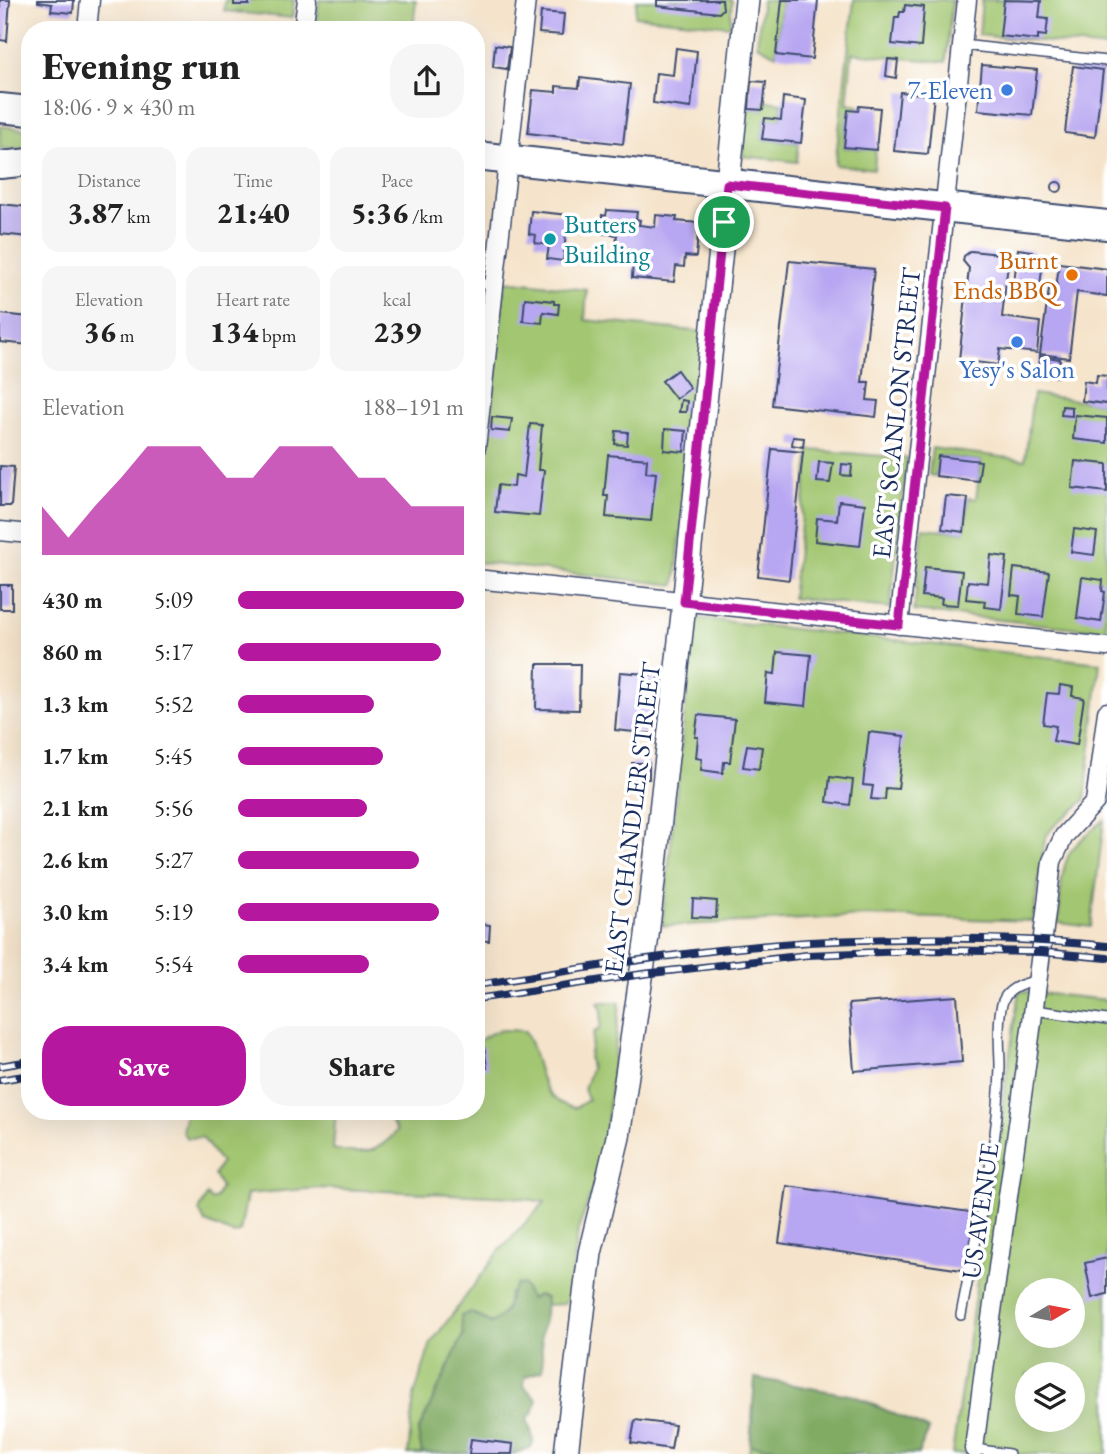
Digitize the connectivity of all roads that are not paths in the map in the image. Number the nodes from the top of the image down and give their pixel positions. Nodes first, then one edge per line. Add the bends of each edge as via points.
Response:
1 (90, 0) edge
2 (307, 0) edge
3 (526, 0) edge
4 (747, 0) edge
5 (967, 0) edge
6 (87, 21) edge
7 (304, 21) edge
8 (962, 45) junction
9 (1107, 61) edge
10 (0, 108) edge
11 (21, 110) edge
12 (485, 157) edge
13 (508, 160) junction
14 (21, 163) edge
15 (0, 165) edge
16 (727, 184) junction
17 (945, 208) junction
18 (1107, 225) edge
19 (485, 284) edge
20 (0, 531) edge
21 (21, 533) edge
22 (485, 580) edge
23 (684, 602) junction
24 (899, 625) junction
25 (1107, 647) edge
26 (1107, 712) edge
27 (1038, 980) junction
28 (1034, 1010) junction
29 (1107, 1020) edge
30 (961, 1315) dead end
31 (974, 1449) joint
32 (566, 1454) edge
33 (1009, 1454) edge

1 - 6 street
2 - 7 street
3 - 13 street
4 - 16 street, EAST CHANDLER STREET
5 - 8 street, EAST SCANLON STREET
8 - 9 lane
8 - 17 street, EAST SCANLON STREET
10 - 11 main road
12 - 13 main road
13 - 16 main road
13 - 19 street
14 - 15 main road
16 - 17 main road
16 - 23 street, EAST CHANDLER STREET
17 - 18 main road
17 - 24 street, EAST SCANLON STREET
20 - 21 street
22 - 23 street
23 - 24 street
23 - 32 street, EAST CHANDLER STREET via 643,974 618,1136 590,1253
24 - 25 street
26 - 27 street, US AVENUE via 1096,802 1064,836 1053,856
27 - 28 street, US AVENUE
27 - 30 lane via 1011,991 1001,1011 995,1137
28 - 29 lane
28 - 31 street, US AVENUE
31 - 33 lane

